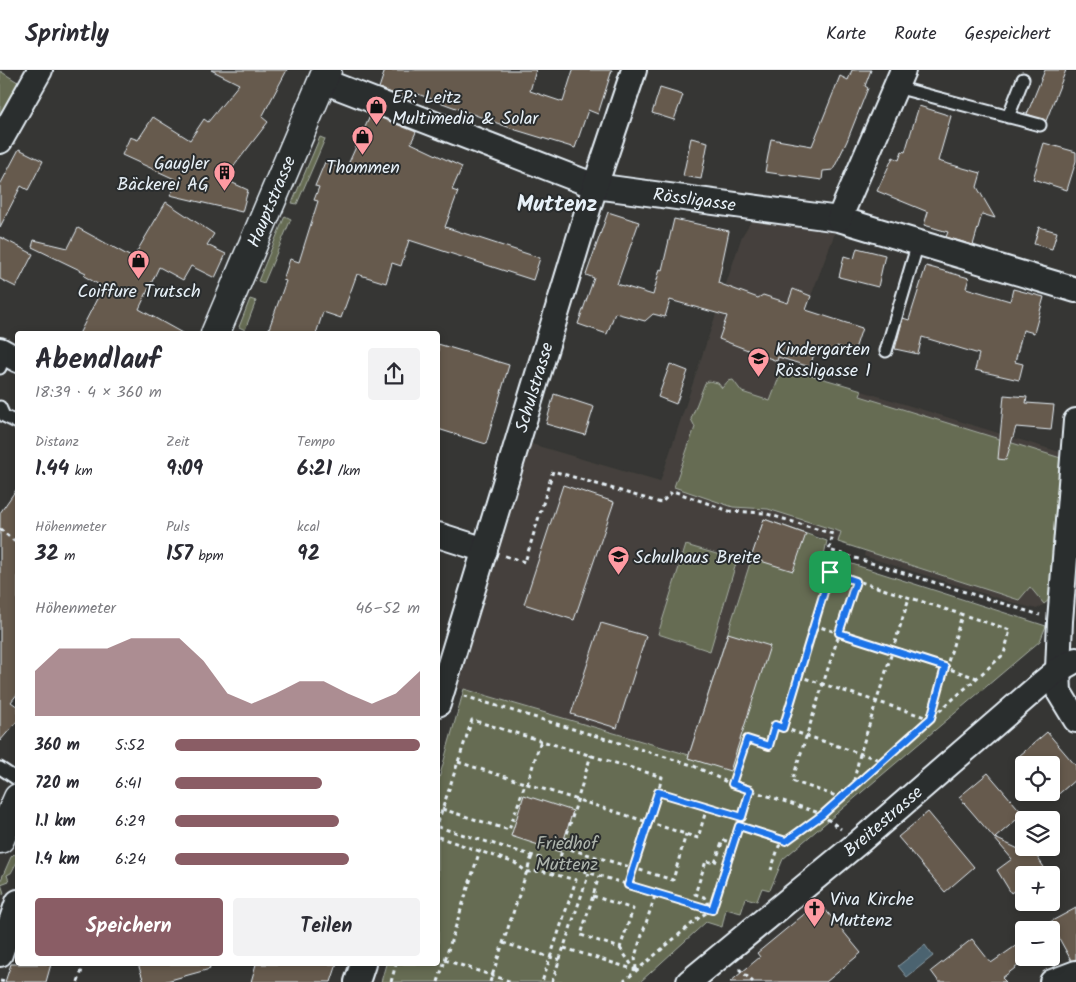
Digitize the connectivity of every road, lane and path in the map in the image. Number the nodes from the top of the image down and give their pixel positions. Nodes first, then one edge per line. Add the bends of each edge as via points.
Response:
1 (40, 70) edge
2 (634, 70) edge
3 (325, 76) edge
4 (900, 79) edge
5 (1022, 79) dead end
6 (1008, 117) junction
7 (1040, 125) dead end
8 (0, 141) edge
9 (595, 186) junction
10 (839, 219) junction
11 (918, 242) junction
12 (1076, 290) edge
13 (216, 331) edge
14 (886, 351) dead end
15 (0, 407) edge
16 (1076, 421) edge
17 (15, 422) edge
18 (0, 529) edge
19 (440, 536) edge
20 (15, 542) edge
21 (486, 550) junction
22 (856, 581) junction
23 (909, 598) junction
24 (962, 615) junction
25 (1060, 621) junction
26 (814, 625) junction
27 (839, 633) junction
28 (893, 650) junction
29 (1067, 665) edge
30 (945, 667) junction
31 (798, 676) junction
32 (977, 678) junction
33 (823, 684) junction
34 (440, 697) edge
35 (877, 701) junction
36 (931, 718) junction
37 (1076, 720) edge
38 (783, 728) junction
39 (806, 737) junction
40 (541, 740) junction
41 (860, 754) junction
42 (590, 755) junction
43 (883, 761) junction
44 (458, 762) junction
45 (0, 768) edge
46 (15, 778) edge
47 (527, 784) junction
48 (732, 784) junction
49 (852, 789) junction
50 (750, 790) junction
51 (658, 792) junction
52 (842, 798) junction
53 (577, 801) junction
54 (15, 806) edge
55 (707, 807) junction
56 (442, 809) junction
57 (822, 815) junction
58 (440, 816) edge
59 (742, 817) junction
60 (648, 822) junction
61 (739, 826) junction
62 (440, 828) edge
63 (686, 834) junction
64 (440, 837) edge
65 (3, 840) edge
66 (786, 841) junction
67 (859, 842) junction
68 (734, 843) junction
69 (563, 847) junction
70 (480, 850) junction
71 (532, 856) junction
72 (558, 864) junction
73 (633, 869) junction
74 (772, 870) dead end
75 (527, 872) junction
76 (589, 873) junction
77 (599, 876) junction
78 (628, 885) junction
79 (656, 893) junction
80 (593, 896) junction
81 (712, 910) junction
82 (15, 911) edge
83 (503, 943) junction
84 (564, 948) junction
85 (620, 948) junction
86 (0, 954) edge
87 (550, 957) junction
88 (445, 960) junction
89 (560, 960) junction
90 (83, 966) edge
91 (362, 966) edge
92 (395, 966) edge
93 (636, 970) junction
94 (1076, 973) edge
95 (492, 975) junction
96 (0, 981) edge
97 (5, 982) edge
98 (78, 982) edge
99 (357, 982) edge
100 (391, 982) edge
101 (438, 982) edge
102 (490, 982) edge
103 (512, 982) edge
104 (542, 982) edge
105 (552, 982) edge
106 (623, 982) edge
107 (689, 982) edge
108 (1052, 982) edge

1 - 8 street
2 - 9 street, Schulstrasse
3 - 9 street, Rössligasse
3 - 13 street, Hauptstrasse
4 - 6 lane
4 - 10 street
5 - 6 lane
6 - 7 lane
9 - 10 street, Rössligasse
9 - 21 street, Schulstrasse
10 - 11 street, Rössligasse
11 - 12 street, Rössligasse
11 - 14 lane
15 - 17 lane via 4,416
16 - 25 street
18 - 20 path
19 - 21 street
21 - 25 path via 525,562 553,471 661,503 673,491 729,511 764,513 833,534 829,550
21 - 34 street, Schulstrasse
22 - 23 path
22 - 26 path via 830,572
22 - 27 path
23 - 24 path
23 - 28 path
24 - 30 path
24 - 32 path via 1010,630 1004,654
25 - 29 street
26 - 27 path
26 - 31 path
27 - 28 path
27 - 33 path
28 - 30 path
28 - 35 path
29 - 37 street via 1059,692
29 - 67 street, Breitestrasse
30 - 32 path
30 - 36 path
31 - 33 path
31 - 38 path
32 - 36 path
33 - 35 path
33 - 39 path
34 - 48 path via 692,765
35 - 36 path
35 - 41 path
36 - 43 path
38 - 39 path
38 - 48 path via 775,725 769,746 747,739
39 - 41 path
39 - 52 path via 792,782
40 - 42 path
40 - 44 path via 472,720
40 - 47 path
41 - 43 path
41 - 49 path
42 - 51 path via 662,777
42 - 53 path
43 - 49 path
44 - 47 path
44 - 56 path
45 - 46 lane
47 - 53 path
47 - 56 path via 509,830
48 - 50 path
49 - 52 path
50 - 57 path
50 - 59 path
51 - 55 path
51 - 60 path
52 - 57 path
53 - 60 path
53 - 69 path
54 - 65 street
55 - 59 path
55 - 63 path via 698,838
56 - 58 path
57 - 66 path
57 - 67 path
59 - 61 path
60 - 63 path
60 - 73 path
61 - 66 path
61 - 68 path
62 - 71 path
63 - 73 path via 673,880
64 - 70 path
66 - 74 path via 779,846
67 - 107 street, Breitestrasse
68 - 81 path
68 - 81 path via 723,840 715,863 706,861 695,894 704,897
69 - 72 path
69 - 73 path
70 - 75 path via 515,863
70 - 88 path
71 - 72 path
71 - 75 path
72 - 76 path
73 - 78 path
75 - 83 path
75 - 87 path via 541,871 576,880
76 - 77 path
76 - 84 path
77 - 78 path
77 - 80 path
78 - 79 path
79 - 81 path
79 - 93 path via 635,956
80 - 85 path via 581,935
80 - 85 path via 633,909
81 - 93 path
82 - 86 street
83 - 87 path
83 - 95 path
84 - 89 path
84 - 93 path
85 - 93 path
87 - 89 path
87 - 104 path
88 - 95 path
88 - 101 path
89 - 105 path
90 - 98 path
91 - 99 street
92 - 100 path
93 - 106 path
94 - 108 street
95 - 102 path
95 - 103 path
96 - 97 path

